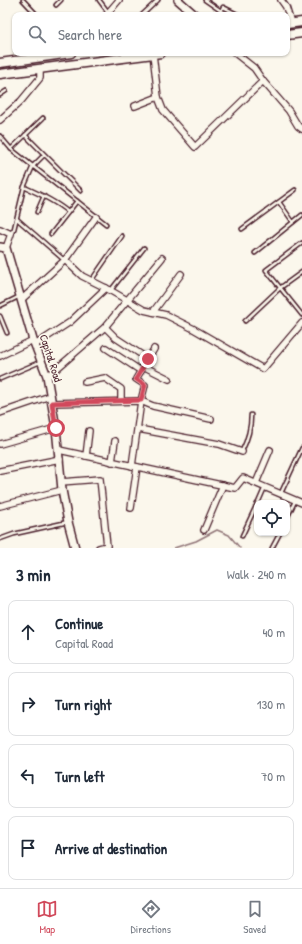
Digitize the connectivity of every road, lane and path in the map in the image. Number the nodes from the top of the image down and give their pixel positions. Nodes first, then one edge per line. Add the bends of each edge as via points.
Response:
1 (23, 0) edge
2 (61, 0) edge
3 (99, 0) edge
4 (119, 0) edge
5 (158, 0) edge
6 (178, 0) edge
7 (205, 0) edge
8 (281, 0) edge
9 (56, 5) dead end
10 (34, 12) edge
11 (106, 12) edge
12 (109, 12) edge
13 (145, 12) edge
14 (192, 12) edge
15 (233, 12) edge
16 (287, 12) edge
17 (302, 22) edge
18 (290, 23) edge
19 (302, 33) edge
20 (290, 35) edge
21 (41, 56) edge
22 (112, 56) edge
23 (157, 56) edge
24 (239, 56) edge
25 (0, 63) edge
26 (40, 69) junction
27 (0, 74) edge
28 (263, 82) junction
29 (6, 91) dead end
30 (0, 95) edge
31 (158, 98) junction
32 (135, 106) dead end
33 (43, 118) dead end
34 (0, 120) edge
35 (302, 129) edge
36 (25, 135) junction
37 (0, 136) edge
38 (11, 148) junction
39 (44, 155) junction
40 (33, 166) junction
41 (24, 187) junction
42 (294, 190) dead end
43 (80, 191) dead end
44 (44, 196) junction
45 (77, 201) junction
46 (279, 202) junction
47 (37, 212) dead end
48 (68, 212) junction
49 (302, 215) edge
50 (96, 217) junction
51 (17, 219) junction
52 (293, 222) junction
53 (106, 224) dead end
54 (0, 229) edge
55 (242, 229) dead end
56 (11, 234) junction
57 (51, 234) dead end
58 (122, 236) dead end
59 (302, 242) edge
60 (3, 247) edge
61 (144, 248) dead end
62 (255, 253) dead end
63 (162, 258) dead end
64 (65, 260) junction
65 (302, 272) edge
66 (181, 274) dead end
67 (92, 281) junction
68 (280, 288) junction
69 (108, 289) junction
70 (20, 298) junction
71 (127, 300) junction
72 (0, 306) edge
73 (153, 312) junction
74 (302, 315) edge
75 (0, 316) edge
76 (245, 321) dead end
77 (302, 324) edge
78 (105, 328) junction
79 (8, 333) dead end
80 (34, 342) junction
81 (106, 348) dead end
82 (154, 349) dead end
83 (0, 356) edge
84 (148, 359) junction
85 (41, 362) junction
86 (142, 369) junction
87 (47, 376) junction
88 (0, 379) edge
89 (168, 379) dead end
90 (85, 382) dead end
91 (51, 400) junction
92 (141, 400) junction
93 (121, 401) junction
94 (0, 413) edge
95 (251, 415) dead end
96 (211, 419) dead end
97 (56, 428) junction
98 (138, 429) junction
99 (89, 431) dead end
100 (115, 441) dead end
101 (0, 444) edge
102 (302, 448) edge
103 (59, 450) junction
104 (270, 450) dead end
105 (242, 452) joint
106 (86, 456) junction
107 (60, 459) junction
108 (112, 462) junction
109 (135, 466) junction
110 (0, 471) edge
111 (61, 482) junction
112 (256, 483) junction
113 (223, 485) junction
114 (265, 487) junction
115 (62, 490) junction
116 (281, 494) junction
117 (259, 500) edge
118 (296, 500) junction
119 (302, 503) edge
120 (0, 506) edge
121 (131, 508) dead end
122 (254, 510) edge
123 (290, 512) edge
124 (68, 522) junction
125 (204, 530) dead end
126 (242, 536) dead end
127 (278, 536) edge
128 (0, 539) edge
129 (76, 548) edge
130 (99, 548) edge
131 (272, 548) edge

1 - 10 lane
2 - 9 lane
3 - 11 lane
4 - 12 street
5 - 13 lane
6 - 14 street
7 - 15 lane via 221,11 223,7
8 - 16 street
17 - 18 main road
19 - 20 main road
21 - 25 main road
22 - 26 main road
23 - 31 street
24 - 28 street via 254,68
26 - 27 main road
26 - 34 street via 40,78 21,101
28 - 31 street via 195,147 163,110
28 - 35 street
29 - 30 lane
31 - 32 street
33 - 36 lane
36 - 38 lane
36 - 39 lane
37 - 38 lane
38 - 40 lane
39 - 40 lane
39 - 43 lane
40 - 41 lane
40 - 45 lane
41 - 44 lane
41 - 51 lane
42 - 46 lane
44 - 47 lane
44 - 48 lane
45 - 48 lane
45 - 50 lane
46 - 52 lane
46 - 55 lane
48 - 57 lane
49 - 52 lane
50 - 53 lane
50 - 64 street
51 - 56 lane
51 - 64 lane
52 - 62 lane
54 - 56 street
56 - 60 street
58 - 67 lane
59 - 68 lane via 266,270
60 - 70 street, Capital Road
61 - 69 lane
63 - 71 street
64 - 67 street via 82,276
64 - 70 street
65 - 68 lane
66 - 73 street
67 - 69 street
68 - 74 lane
68 - 76 lane
69 - 71 street
69 - 80 street via 70,322
70 - 72 lane
70 - 80 street, Capital Road
71 - 73 street
71 - 78 street
73 - 77 street via 166,315 192,328 263,369
75 - 79 lane
78 - 84 street
78 - 87 street
80 - 83 street
80 - 85 street, Capital Road
81 - 86 street
82 - 84 street
84 - 86 street
85 - 87 street, Capital Road
85 - 88 lane
86 - 89 street
86 - 92 street via 136,379 145,385
87 - 91 street, Capital Road
90 - 93 street via 106,378 121,389
91 - 93 street
91 - 94 street
91 - 97 street, Capital Road
92 - 93 street
92 - 96 street via 153,406
92 - 98 street
95 - 105 lane via 251,427
97 - 101 street
97 - 103 street, Capital Road
98 - 105 street via 219,444
98 - 109 street
99 - 106 street
100 - 108 street
102 - 116 lane
103 - 106 street
103 - 107 street, Capital Road
104 - 112 street
106 - 108 street
107 - 110 street
107 - 111 street, Capital Road
108 - 109 street
109 - 113 street
109 - 121 street
111 - 115 street, Capital Road
111 - 130 street via 100,479 107,546
112 - 113 street via 243,478 235,488
112 - 114 street
113 - 125 street
114 - 116 street
114 - 117 lane
115 - 120 street
115 - 124 street, Capital Road
116 - 118 street
118 - 119 street
118 - 123 lane
122 - 126 lane
124 - 128 lane
124 - 129 street, Capital Road
127 - 131 lane

